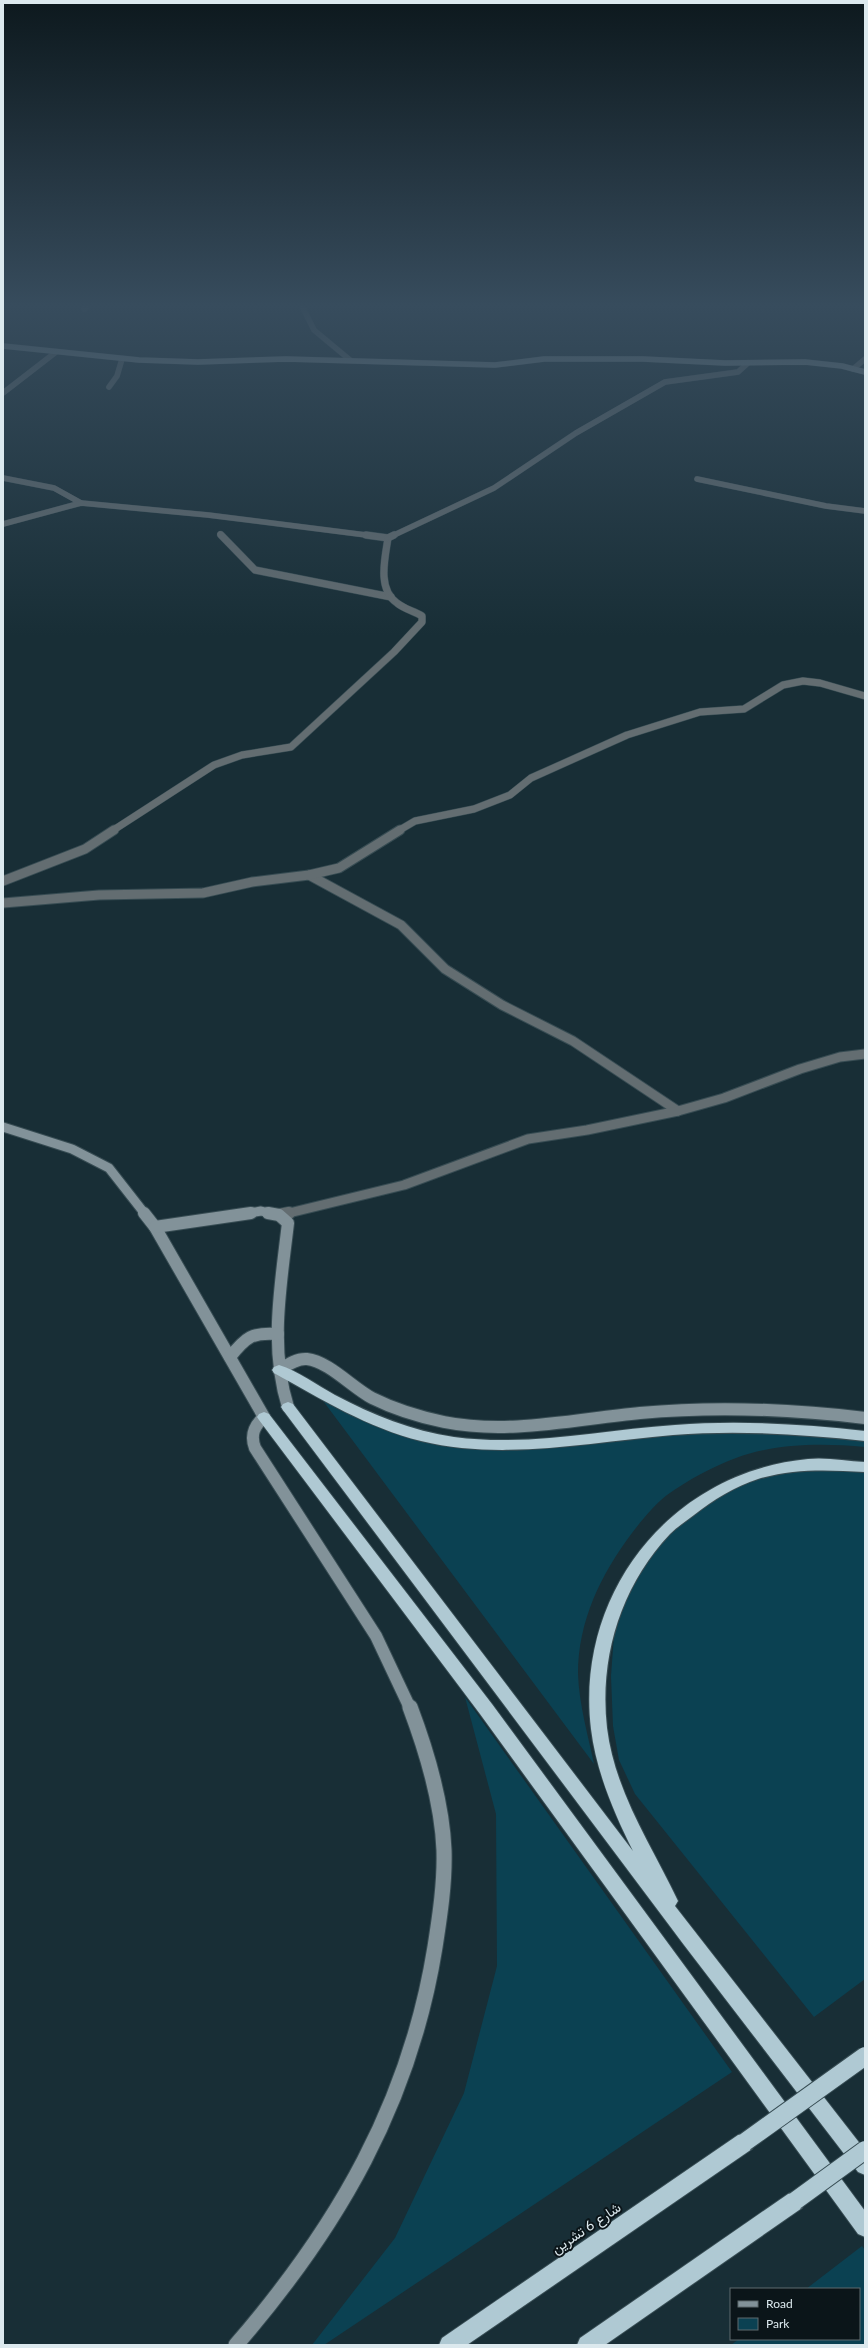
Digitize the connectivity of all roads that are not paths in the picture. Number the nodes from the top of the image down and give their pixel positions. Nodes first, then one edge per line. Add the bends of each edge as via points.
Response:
1 (603, 418) edge
2 (3, 478) edge
3 (697, 479) dead end
4 (81, 503) junction
5 (865, 511) edge
6 (3, 524) edge
7 (220, 534) dead end
8 (388, 538) junction
9 (391, 597) junction
10 (865, 696) edge
11 (309, 875) junction
12 (3, 881) edge
13 (3, 903) edge
14 (865, 1054) edge
15 (678, 1112) junction
16 (3, 1127) edge
17 (279, 1215) junction
18 (155, 1227) junction
19 (278, 1334) junction
20 (230, 1357) junction
21 (279, 1370) junction
22 (288, 1407) joint
23 (264, 1417) junction
24 (865, 1418) edge
25 (865, 1436) edge
26 (865, 1467) edge
27 (690, 1939) junction
28 (865, 2056) edge
29 (865, 2150) edge
30 (865, 2165) edge
31 (865, 2226) edge
32 (236, 2345) edge
33 (449, 2345) edge
34 (587, 2345) edge

1 - 8 street via 494,488
2 - 4 street via 59,489
3 - 5 street via 826,506
4 - 6 street
4 - 8 street via 208,515
7 - 9 street via 255,570
8 - 9 street via 382,571
9 - 12 street via 395,603 422,616 422,622 394,652 291,748 242,755 214,765 85,849
10 - 11 street via 820,683 803,681 783,685 744,709 700,712 627,735 531,778 510,795 474,809 414,821 339,868
11 - 13 street via 252,882 203,893 100,895
11 - 15 street via 401,925 445,969 502,1005 573,1041
14 - 15 street via 840,1057 800,1069 724,1098
15 - 17 street via 528,1139 404,1185
16 - 18 street via 72,1149 109,1168
17 - 18 street via 261,1211
17 - 19 street via 288,1223
18 - 20 street
19 - 20 street via 253,1334 239,1343
19 - 21 street
20 - 23 street
21 - 22 street
21 - 24 street via 302,1360 314,1361 351,1386 395,1408 432,1419 473,1426 528,1426 612,1415 720,1409 798,1411
21 - 25 highway via 347,1408 383,1424 422,1436 475,1445 529,1447 642,1432 711,1429 804,1431
22 - 27 highway
23 - 31 highway via 486,1709
23 - 32 street via 254,1428 252,1435 255,1448 376,1636 407,1697 420,1730 438,1802 443,1840 442,1896 436,1954 423,2014 403,2076 376,2139 342,2203 300,2266
26 - 27 highway via 823,1464 769,1470 740,1479 708,1495 679,1516 654,1540 633,1567 615,1603 603,1642 597,1684 599,1728 608,1773 643,1855
27 - 30 highway
28 - 33 highway, شارع 6 تشرين, bridge via 745,2142
29 - 34 highway, bridge

